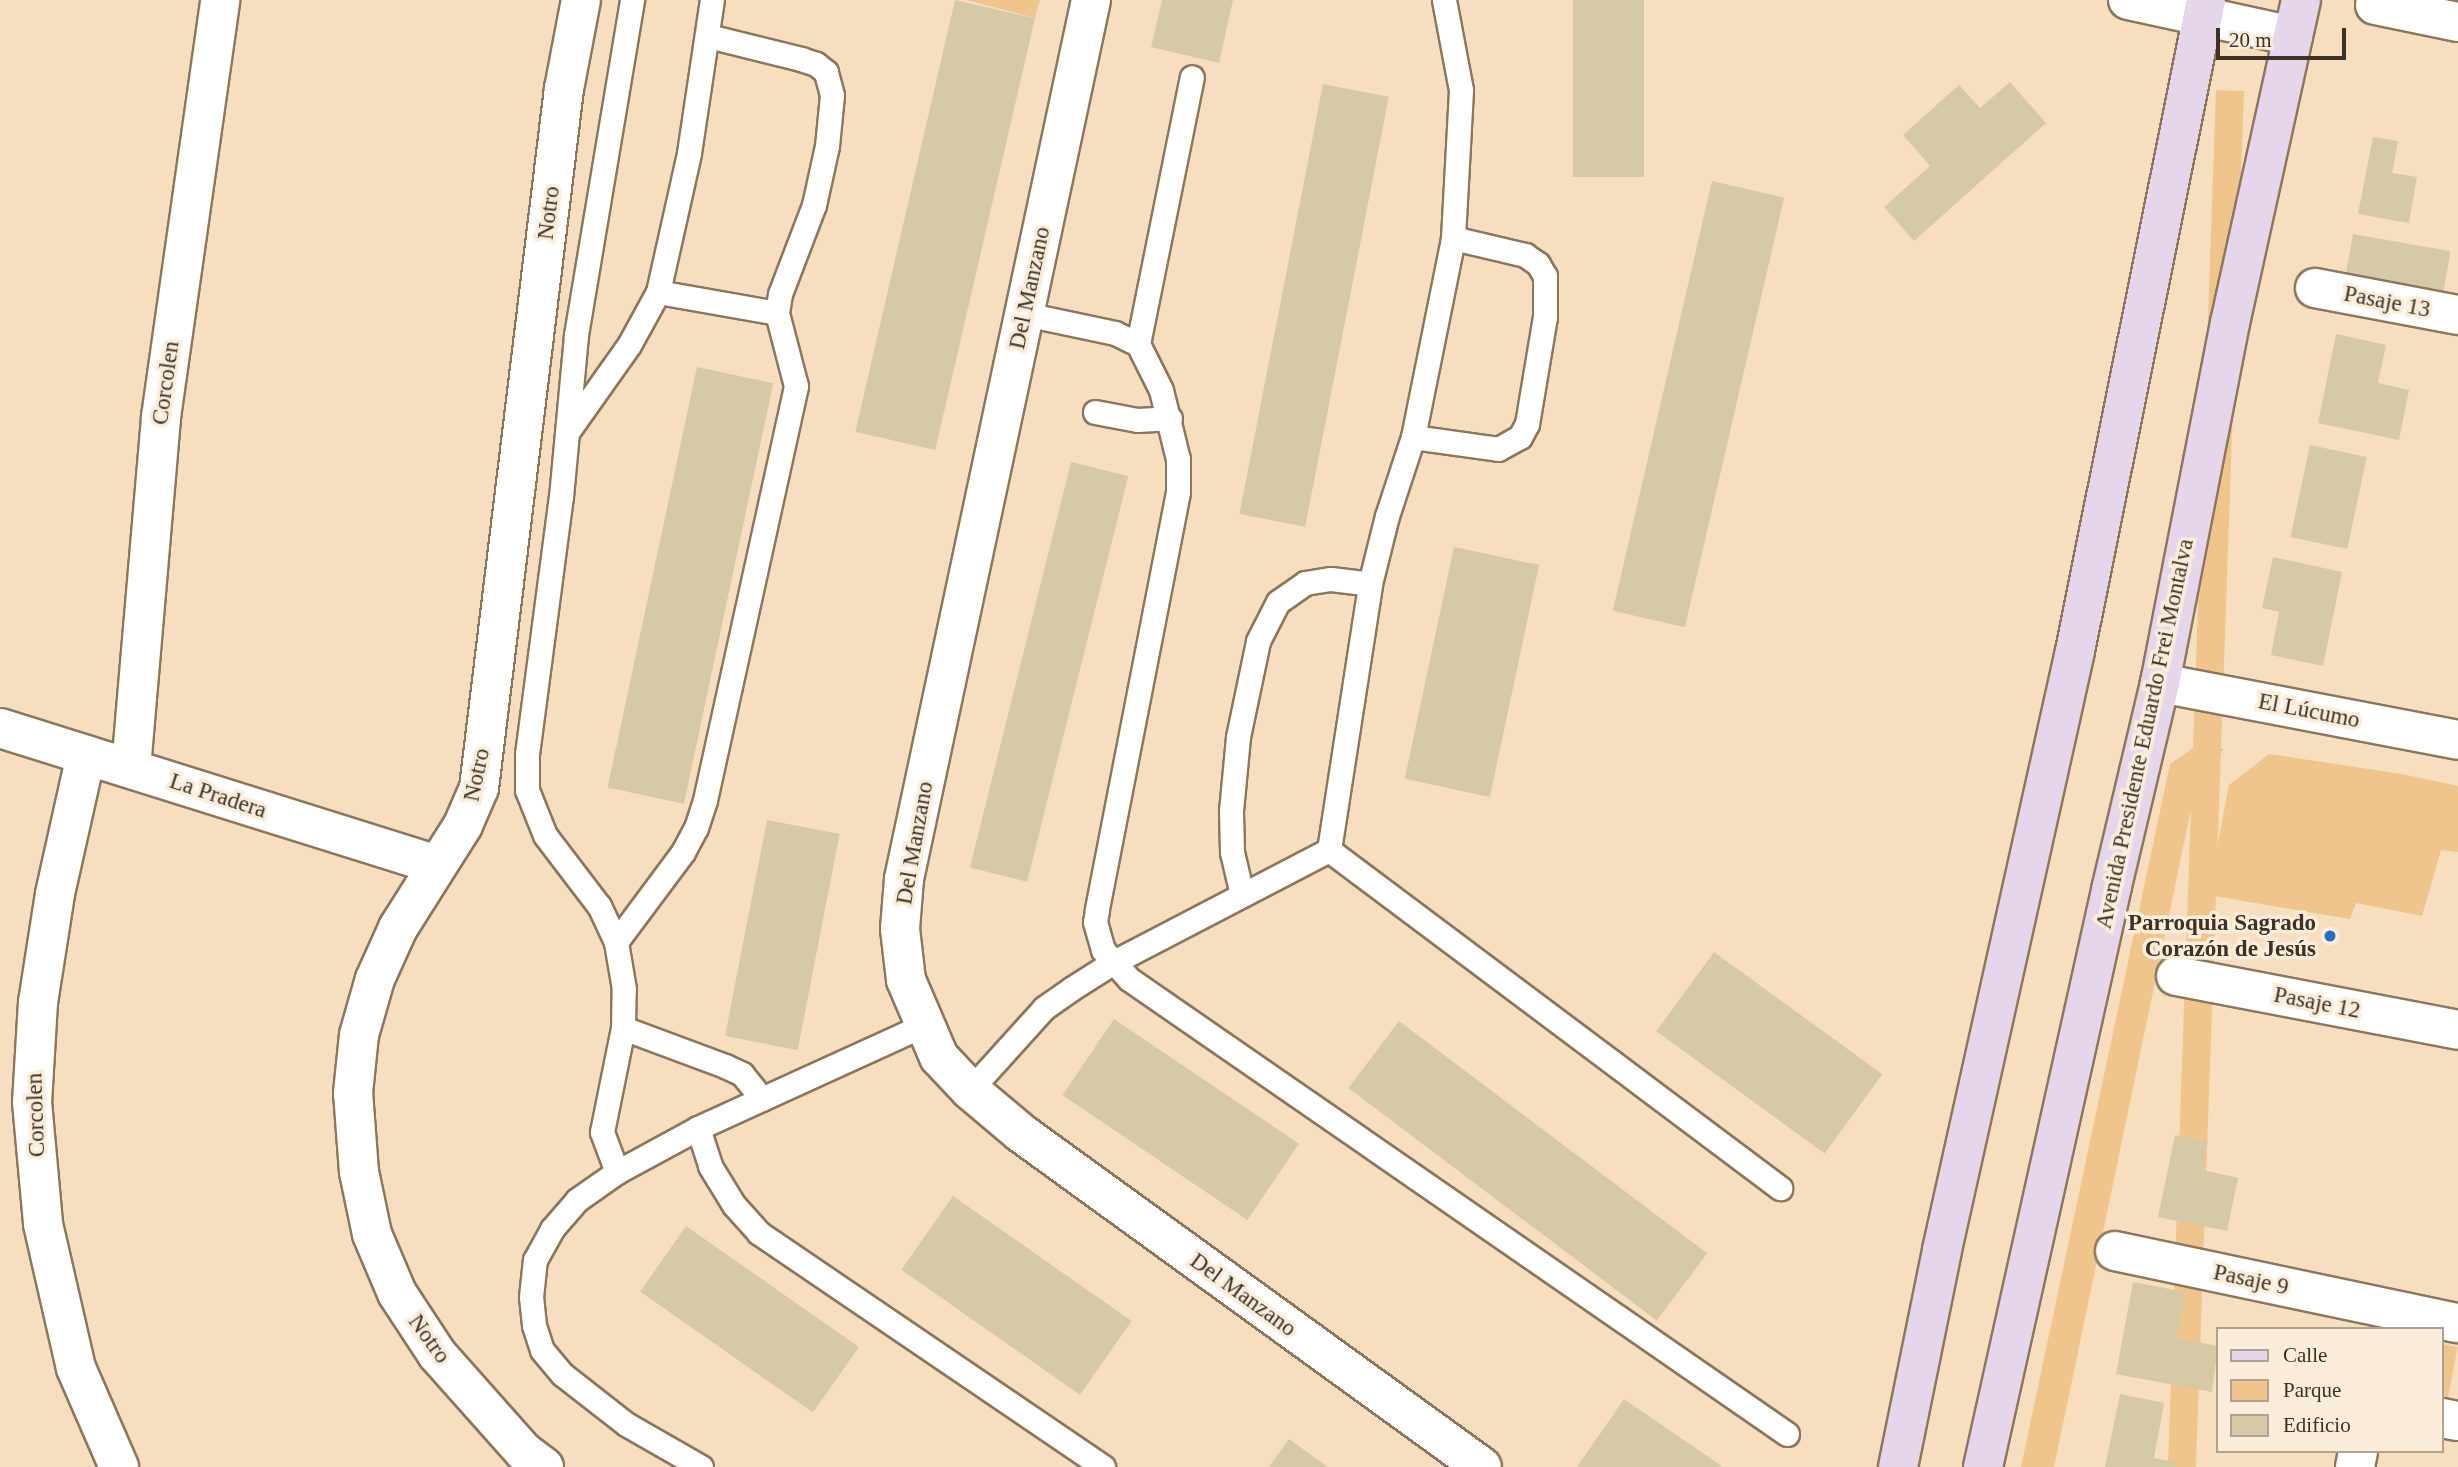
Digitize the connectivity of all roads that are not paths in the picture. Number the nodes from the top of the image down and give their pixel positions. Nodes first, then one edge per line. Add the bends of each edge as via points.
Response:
1 (220, 0) edge
2 (581, 0) edge
3 (632, 0) edge
4 (712, 0) edge
5 (1091, 0) edge
6 (1444, 0) edge
7 (2128, 0) edge
8 (2375, 5) dead end
9 (2204, 9) edge
10 (2297, 18) edge
11 (2458, 22) edge
12 (708, 36) junction
13 (1192, 77) dead end
14 (1453, 238) junction
15 (2315, 288) dead end
16 (658, 292) junction
17 (777, 313) junction
18 (1025, 314) junction
19 (2458, 315) edge
20 (1138, 344) junction
21 (1095, 412) dead end
22 (1170, 418) junction
23 (566, 434) junction
24 (1413, 437) junction
25 (1370, 584) junction
26 (2161, 683) junction
27 (0, 728) edge
28 (2458, 740) edge
29 (86, 754) junction
30 (131, 768) junction
31 (1329, 850) junction
32 (436, 865) junction
33 (1242, 895) junction
34 (616, 942) junction
35 (1112, 963) junction
36 (2176, 976) dead end
37 (924, 1025) junction
38 (623, 1028) junction
39 (2458, 1030) edge
40 (970, 1090) junction
41 (762, 1100) junction
42 (698, 1128) junction
43 (617, 1172) junction
44 (1780, 1188) dead end
45 (2115, 1251) dead end
46 (2385, 1319) edge
47 (2458, 1323) edge
48 (1787, 1434) dead end
49 (526, 1462) edge
50 (119, 1467) edge
51 (701, 1467) edge
52 (1103, 1467) edge
53 (1482, 1467) edge
54 (1898, 1467) edge
55 (1983, 1467) edge

1 - 30 street, Corcolen via 160,417
2 - 32 street, Notro via 564,89 479,788 463,825
3 - 23 lane via 576,335
4 - 12 lane
5 - 18 street, Del Manzano
6 - 14 lane via 1461,90
7 - 9 street
8 - 11 street
9 - 10 street
9 - 54 main road via 2075,652
10 - 26 main road, Avenida Presidente Eduardo Frei Montalva via 2230,323
12 - 16 lane via 689,153
12 - 17 lane via 817,64 831,83 827,146 814,205
13 - 20 lane
14 - 24 lane
14 - 24 lane via 1525,255 1545,276 1545,317 1527,424 1520,437 1498,449
15 - 19 street, Pasaje 13
16 - 17 lane
16 - 23 lane via 629,345
17 - 34 lane via 796,386 705,800 683,852
18 - 20 lane via 1115,333
18 - 37 street, Del Manzano via 904,879 901,929 906,980
20 - 22 lane
21 - 22 lane via 1137,420
22 - 35 lane via 1178,459 1178,492 1095,922
23 - 34 lane via 527,754 527,790 545,835 599,906
24 - 25 lane
25 - 31 lane
25 - 33 lane via 1331,579 1305,583 1278,603 1258,640 1238,737 1231,811 1232,852
26 - 28 street, El Lúcumo
26 - 55 main road, Avenida Presidente Eduardo Frei Montalva
27 - 29 street, La Pradera
29 - 30 street, La Pradera
29 - 50 street, Corcolen via 55,894 38,1002 32,1102 43,1224 76,1368
30 - 32 street, La Pradera
31 - 33 lane
31 - 44 lane
32 - 49 street, Notro via 398,928 375,979 359,1035 353,1093 359,1172 372,1234 397,1293 437,1354
33 - 35 lane
34 - 38 lane via 624,989
35 - 40 lane via 1044,1008
35 - 48 lane
36 - 39 street, Pasaje 12
37 - 40 street, Del Manzano via 939,1057
37 - 41 lane
38 - 41 lane via 742,1074
38 - 43 lane via 602,1132
40 - 53 street, Del Manzano via 1020,1133
41 - 42 lane
42 - 43 lane
42 - 52 lane via 710,1166 734,1205 759,1233
43 - 51 lane via 577,1200 535,1260 534,1325 542,1350 562,1374 626,1424
45 - 46 street, Pasaje 9
46 - 47 street, Pasaje 9

